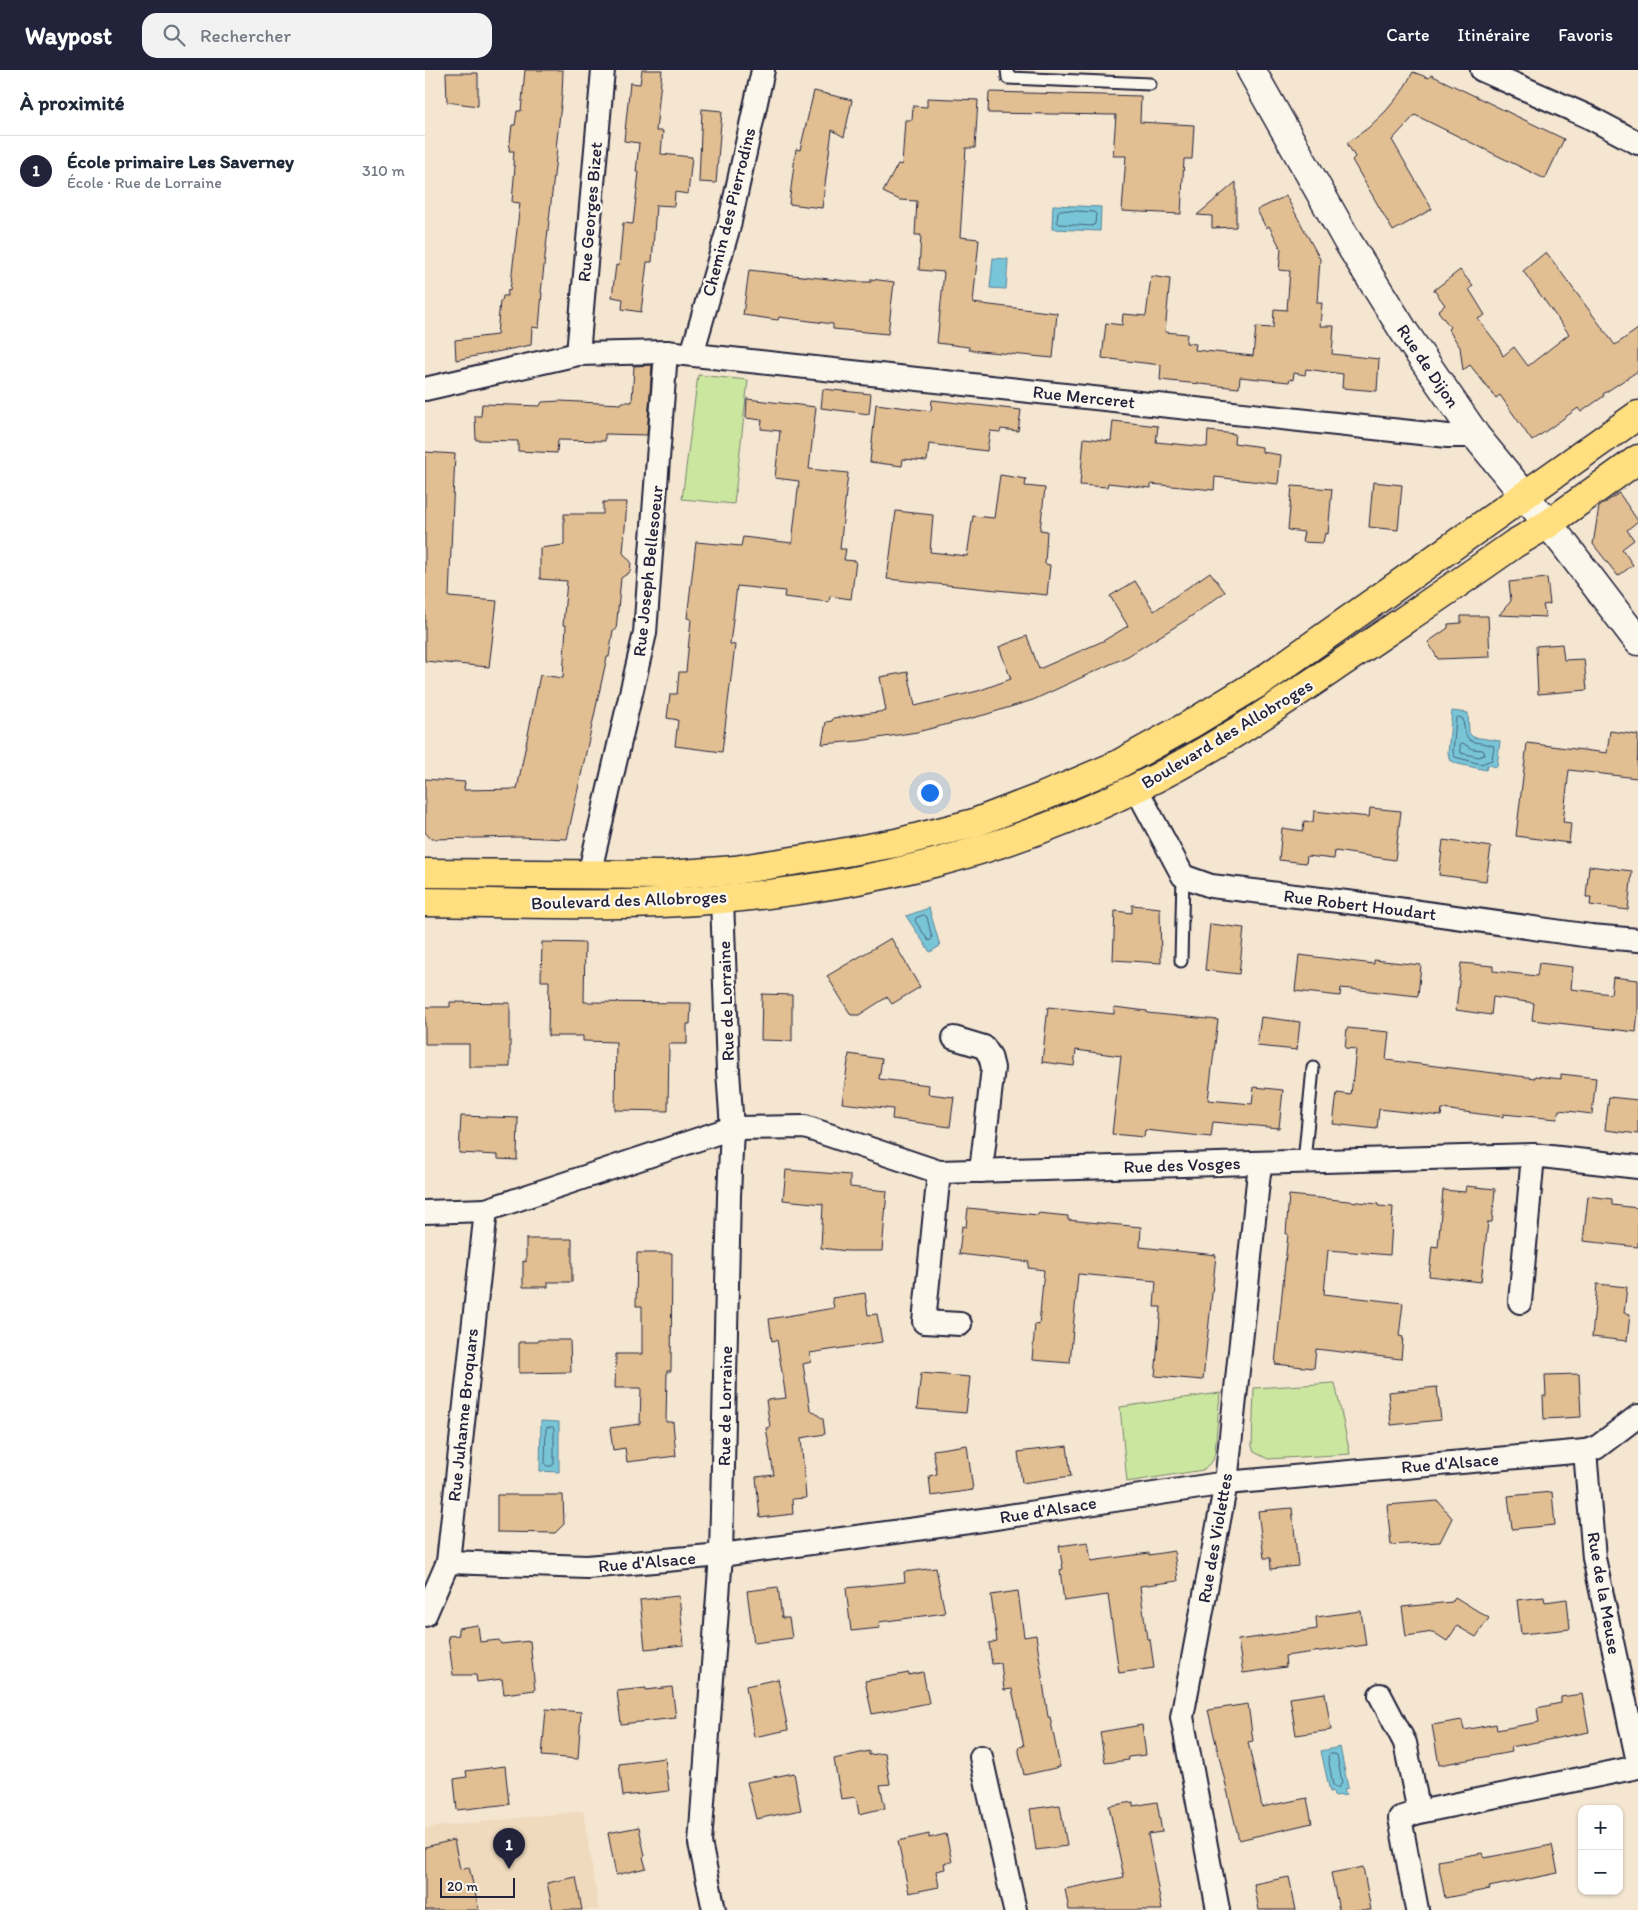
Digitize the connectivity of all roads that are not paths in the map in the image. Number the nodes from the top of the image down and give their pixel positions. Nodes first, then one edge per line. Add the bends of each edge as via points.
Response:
1 (603, 70) edge
2 (763, 70) edge
3 (1007, 70) edge
4 (1251, 70) edge
5 (1482, 70) edge
6 (1150, 84) dead end
7 (1638, 143) edge
8 (666, 352) junction
9 (578, 354) junction
10 (692, 354) junction
11 (425, 389) edge
12 (1638, 415) edge
13 (1476, 436) junction
14 (1638, 459) edge
15 (1524, 496) junction
16 (1547, 524) junction
17 (1638, 641) edge
18 (1136, 788) junction
19 (425, 873) edge
20 (589, 875) junction
21 (1183, 876) junction
22 (722, 899) junction
23 (425, 902) edge
24 (1638, 940) edge
25 (1181, 961) dead end
26 (954, 1038) dead end
27 (1313, 1068) dead end
28 (732, 1128) junction
29 (1533, 1155) junction
30 (1303, 1162) junction
31 (1260, 1163) junction
32 (1638, 1167) edge
33 (981, 1171) junction
34 (939, 1172) junction
35 (486, 1210) junction
36 (425, 1212) edge
37 (1520, 1302) dead end
38 (960, 1324) dead end
39 (1638, 1416) edge
40 (1585, 1451) junction
41 (1226, 1483) junction
42 (721, 1555) junction
43 (447, 1562) junction
44 (425, 1615) edge
45 (1381, 1694) dead end
46 (981, 1757) dead end
47 (1638, 1762) edge
48 (1638, 1767) edge
49 (1419, 1812) junction
50 (714, 1910) edge
51 (1015, 1910) edge
52 (1218, 1910) edge
53 (1417, 1910) edge

1 - 9 street, Rue Georges Bizet
2 - 10 street, Chemin des Pierrodins via 729,226
3 - 6 lane via 1008,78
4 - 13 street, Rue de Dijon via 1349,242 1405,333
5 - 7 street via 1589,117
8 - 9 street, Rue Merceret
8 - 10 street, Rue Merceret
8 - 20 street, Rue Joseph Bellesoeur via 645,633
9 - 11 street, Rue Merceret
10 - 13 street, Rue Merceret via 1428,434
12 - 15 main road, Boulevard des Allobroges
13 - 15 street, Rue de Dijon
14 - 16 main road, Boulevard des Allobroges
15 - 16 street, Rue de Dijon
15 - 20 main road, Boulevard des Allobroges via 1265,679 1115,766 1042,797 974,823 896,843 818,857 697,873
16 - 17 street, Rue de Dijon
16 - 18 main road, Boulevard des Allobroges via 1282,704
18 - 21 street
18 - 22 main road, Boulevard des Allobroges via 1054,824 981,850 901,871 814,888
19 - 20 main road, Boulevard des Allobroges
21 - 24 street, Rue Robert Houdart via 1211,886
21 - 25 lane
22 - 23 main road, Boulevard des Allobroges via 595,904
22 - 28 street, Rue de Lorraine
26 - 33 street via 984,1047 993,1068
27 - 30 lane
28 - 34 street, Rue des Vosges via 805,1127
28 - 35 street
28 - 42 street, Rue de Lorraine
29 - 30 street, Rue des Vosges
29 - 32 street, Rue des Vosges
29 - 37 street
30 - 31 street, Rue des Vosges
31 - 33 street, Rue des Vosges
31 - 41 street, Rue des Violettes
33 - 34 street, Rue des Vosges
34 - 38 street via 924,1322
35 - 36 street
35 - 43 street, Rue Juhanne Broquars
39 - 40 street, Rue d'Alsace via 1596,1448
40 - 41 street, Rue d'Alsace
40 - 47 street, Rue de la Meuse via 1594,1558
41 - 42 street, Rue d'Alsace
41 - 52 street, Rue des Violettes via 1182,1717
42 - 43 street, Rue d'Alsace via 587,1567
42 - 50 street, Rue de Lorraine via 700,1843
43 - 44 street, Rue Juhanne Broquars
45 - 49 street via 1405,1743
46 - 51 street
48 - 49 street
49 - 53 street via 1400,1818

